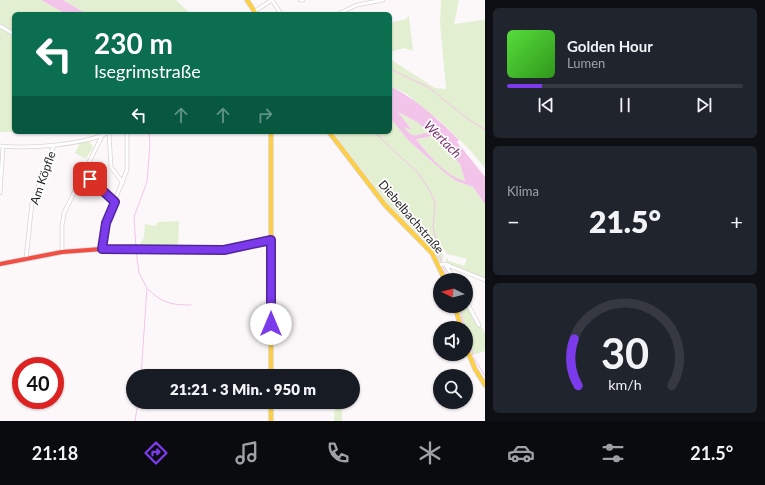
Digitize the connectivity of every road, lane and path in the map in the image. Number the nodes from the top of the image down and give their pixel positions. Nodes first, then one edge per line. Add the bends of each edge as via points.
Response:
1 (247, 0) edge
2 (272, 0) edge
3 (383, 0) edge
4 (255, 12) edge
5 (257, 12) edge
6 (279, 12) edge
7 (342, 12) edge
8 (0, 26) edge
9 (12, 33) edge
10 (106, 134) edge
11 (110, 134) edge
12 (127, 134) edge
13 (271, 134) edge
14 (331, 134) edge
15 (102, 136) junction
16 (54, 145) junction
17 (1, 146) edge
18 (83, 172) junction
19 (123, 183) junction
20 (0, 193) edge
21 (115, 202) junction
22 (271, 240) junction
23 (102, 249) junction
24 (62, 252) junction
25 (26, 259) junction
26 (0, 264) edge
27 (445, 264) junction
28 (439, 265) junction
29 (442, 273) edge
30 (450, 273) edge
31 (485, 280) edge
32 (472, 313) edge
33 (479, 325) dead end
34 (472, 361) edge
35 (271, 369) edge
36 (485, 384) edge
37 (271, 409) edge
38 (271, 421) edge

1 - 4 street
2 - 5 street
2 - 6 street
3 - 7 street via 357,5
8 - 9 street
10 - 15 street
11 - 19 street via 111,167
12 - 19 street via 128,166
13 - 22 street
14 - 28 street, Diebelbachstraße via 385,205 422,241
15 - 16 street
15 - 18 street
16 - 17 street via 20,148
16 - 25 street, Am Köpfle via 32,203
17 - 20 street
18 - 21 street
18 - 24 street via 62,219
19 - 21 street
21 - 23 street via 106,223
22 - 23 street via 224,250
22 - 35 street
23 - 24 street
24 - 25 street
25 - 26 street
27 - 28 street
27 - 30 street
27 - 31 street
28 - 29 street, Diebelbachstraße
32 - 33 street
34 - 36 street
37 - 38 street

